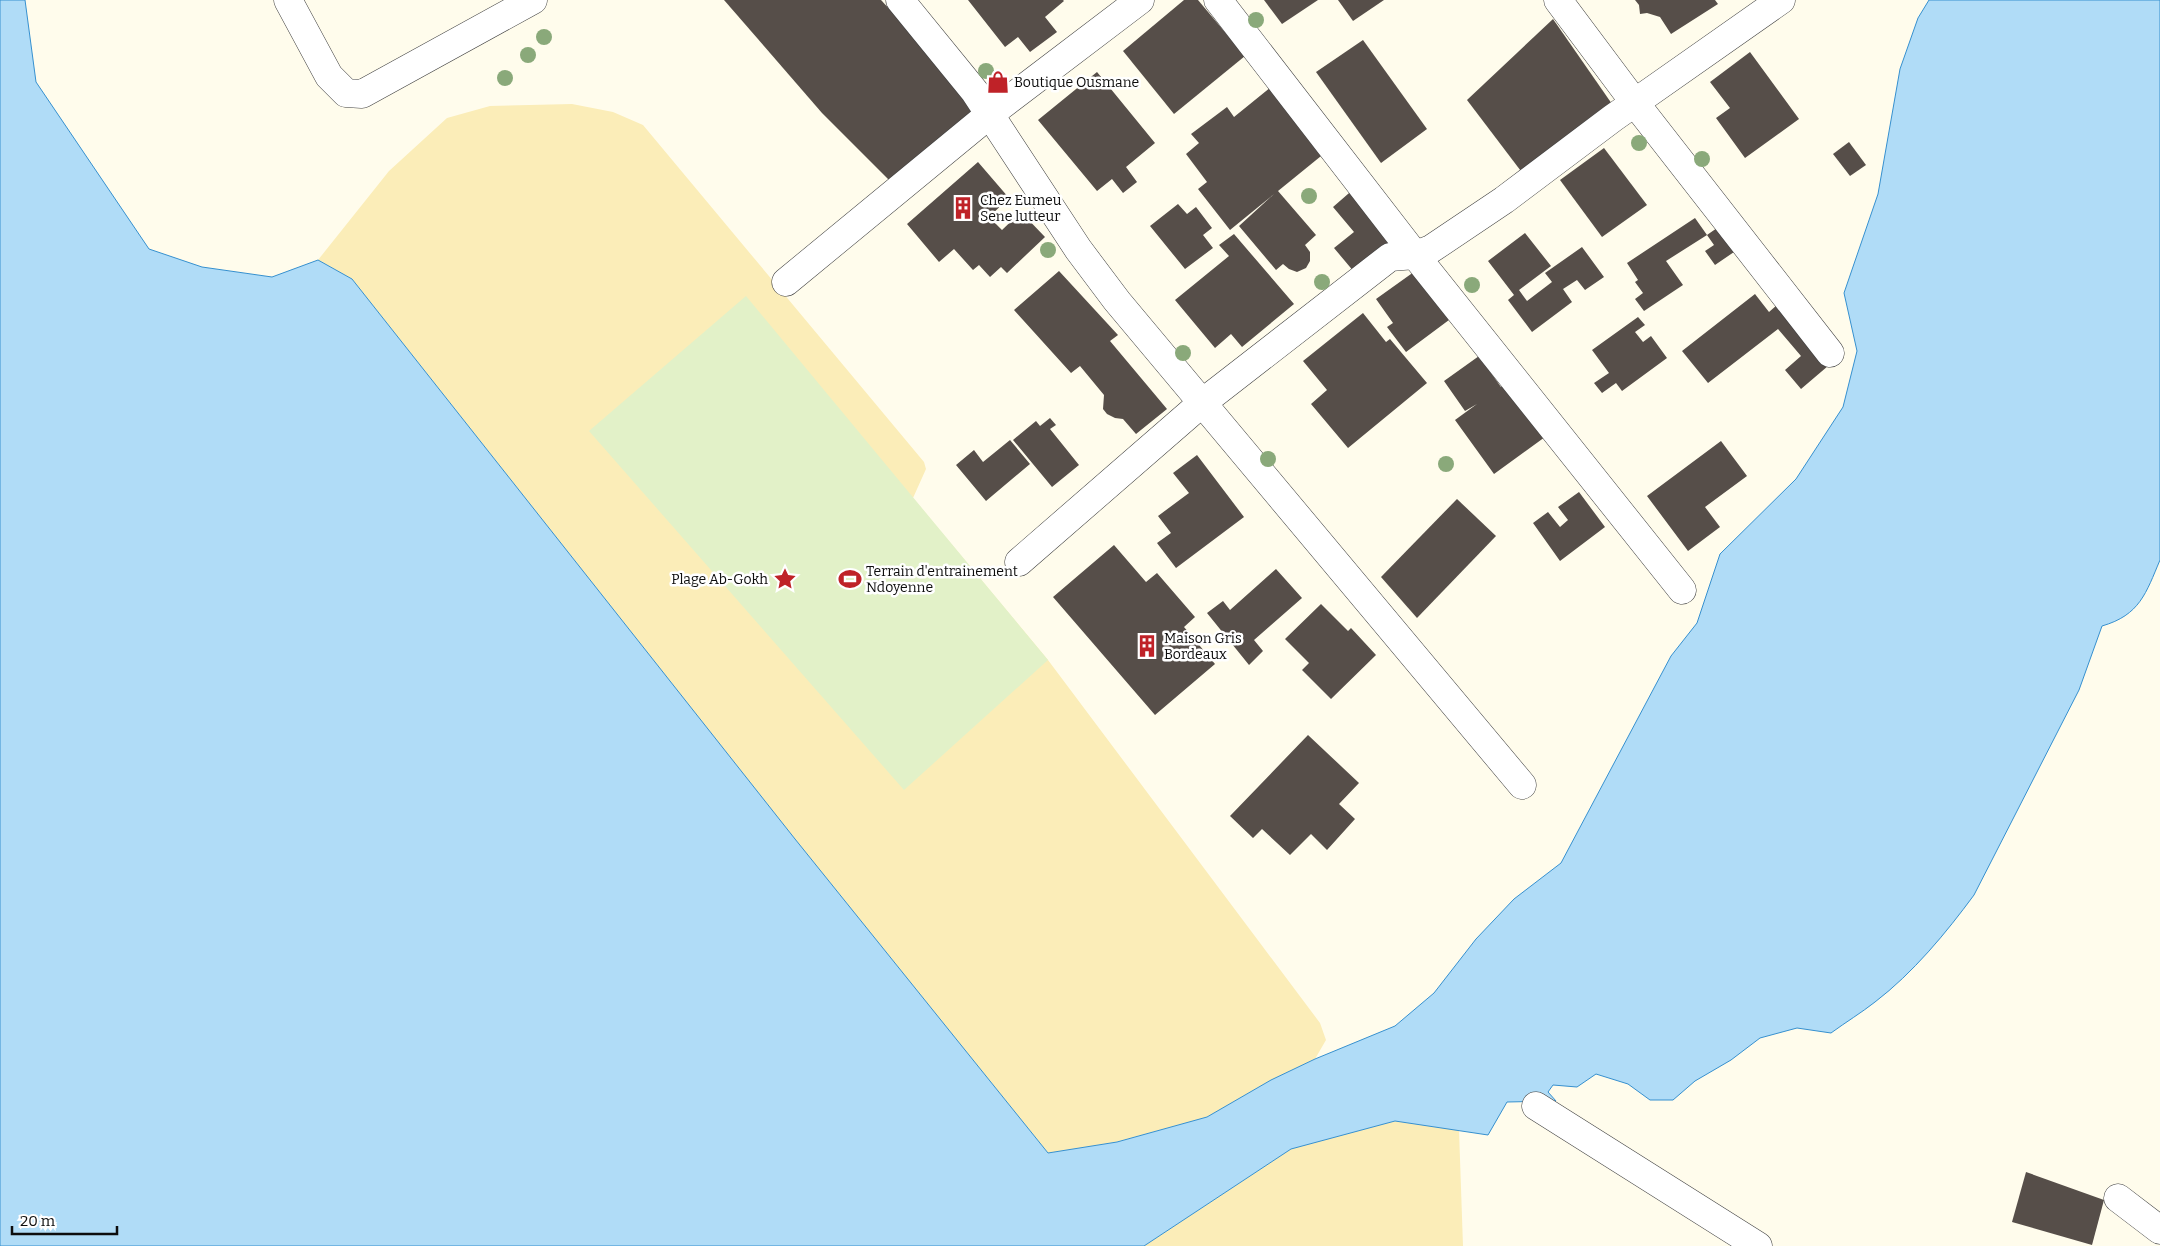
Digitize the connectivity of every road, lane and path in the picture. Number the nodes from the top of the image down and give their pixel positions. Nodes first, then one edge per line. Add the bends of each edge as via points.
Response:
1 (288, 0) edge
2 (533, 0) edge
3 (900, 0) edge
4 (1140, 0) edge
5 (1218, 0) edge
6 (1558, 0) edge
7 (1781, 0) edge
8 (1635, 102) junction
9 (990, 114) junction
10 (1415, 255) junction
11 (786, 282) dead end
12 (1830, 353) dead end
13 (1202, 403) junction
14 (1019, 562) dead end
15 (1682, 590) dead end
16 (1522, 785) dead end
17 (1536, 1106) dead end
18 (2118, 1198) dead end
19 (2160, 1230) edge
20 (1758, 1246) edge

1 - 2 street via 328,76 346,94 362,94
3 - 9 street via 961,73
4 - 9 street
5 - 10 street
6 - 8 street
7 - 8 street
8 - 10 street via 1504,200 1431,249
8 - 12 street
9 - 11 street
9 - 13 street via 1089,264
10 - 13 street via 1390,257
10 - 15 street
13 - 14 street
13 - 16 street
17 - 20 street
18 - 19 street

